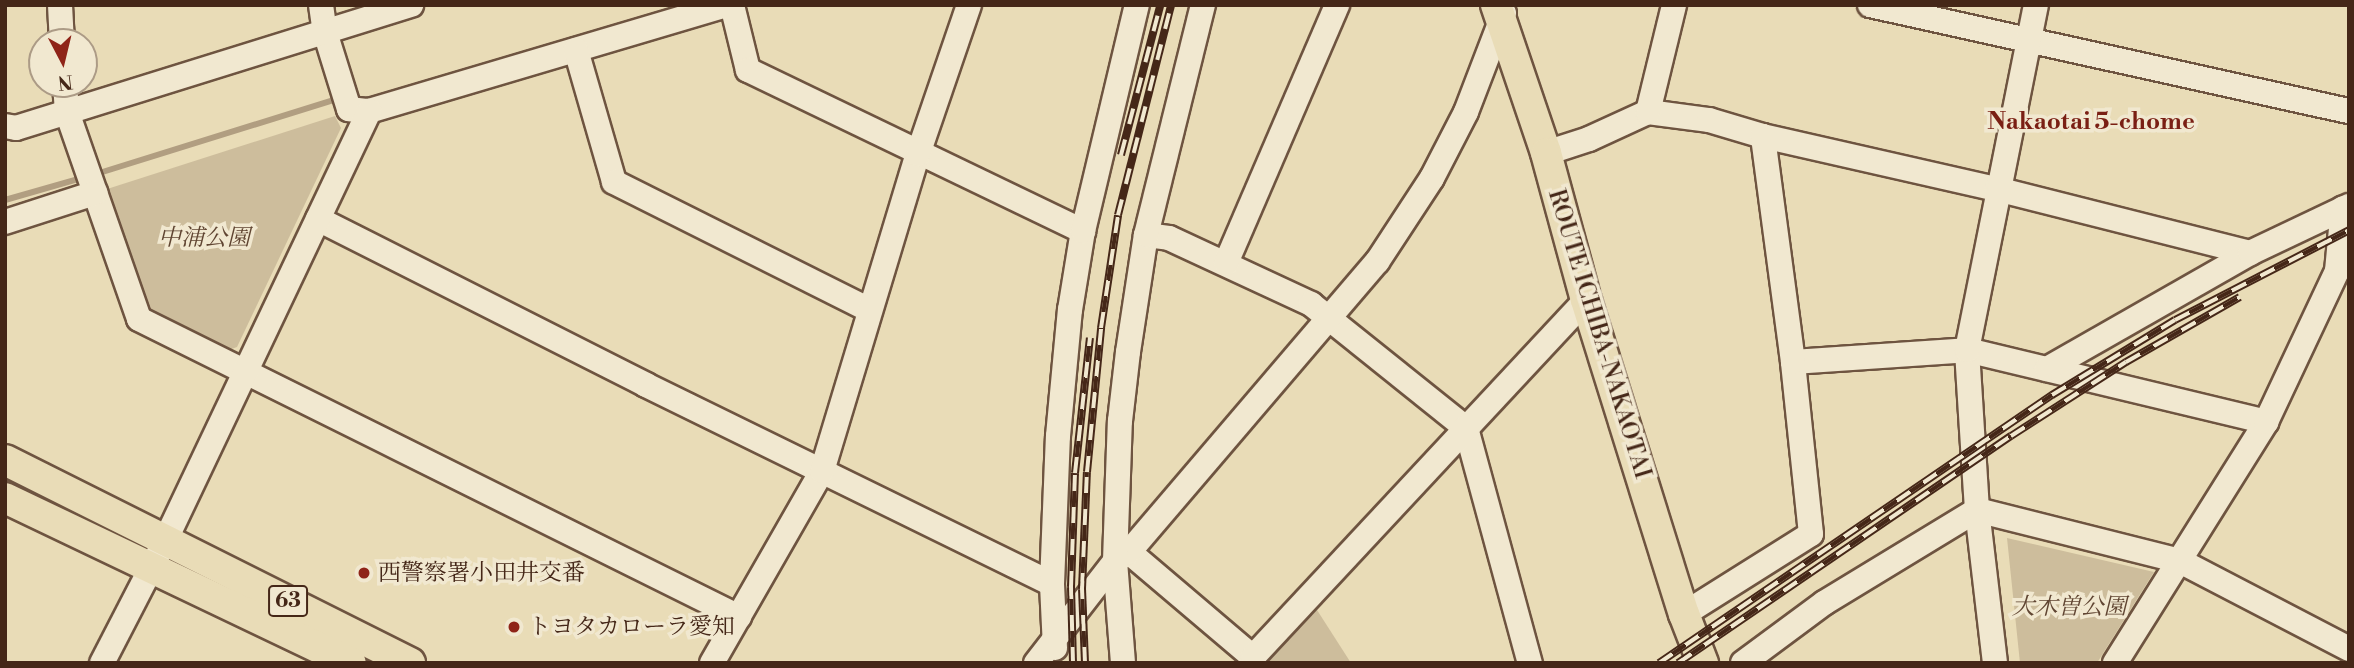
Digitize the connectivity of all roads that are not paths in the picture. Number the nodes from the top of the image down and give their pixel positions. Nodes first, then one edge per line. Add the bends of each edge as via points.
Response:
1 (321, 5) edge
2 (411, 5) edge
3 (726, 5) edge
4 (732, 5) edge
5 (969, 5) edge
6 (1137, 5) edge
7 (1203, 5) edge
8 (1337, 5) edge
9 (1674, 5) edge
10 (1870, 5) edge
11 (2036, 5) edge
12 (55, 6) edge
13 (1501, 11) edge
14 (59, 28) edge
15 (325, 32) junction
16 (2030, 39) junction
17 (576, 50) junction
18 (66, 98) edge
19 (369, 111) junction
20 (2349, 111) edge
21 (66, 112) junction
22 (1648, 112) junction
23 (5, 126) edge
24 (1763, 136) junction
25 (1546, 153) junction
26 (918, 155) junction
27 (91, 181) junction
28 (1997, 189) junction
29 (2346, 207) edge
30 (318, 219) junction
31 (5, 222) edge
32 (1083, 231) junction
33 (1146, 235) junction
34 (2250, 253) junction
35 (1226, 263) junction
36 (2343, 273) edge
37 (1586, 300) junction
38 (870, 310) junction
39 (1331, 319) junction
40 (1967, 350) junction
41 (1793, 362) junction
42 (2047, 369) junction
43 (244, 372) junction
44 (2266, 422) junction
45 (1466, 428) junction
46 (5, 460) edge
47 (822, 471) junction
48 (5, 498) edge
49 (1978, 510) junction
50 (166, 539) junction
51 (1122, 557) junction
52 (2180, 561) junction
53 (151, 568) junction
54 (1052, 584) junction
55 (1684, 614) junction
56 (739, 617) junction
57 (2349, 651) edge
58 (1055, 652) edge
59 (1254, 660) edge
60 (102, 663) edge
61 (351, 663) edge
62 (410, 663) edge
63 (712, 663) edge
64 (1035, 663) edge
65 (1123, 663) edge
66 (1530, 663) edge
67 (1703, 663) edge
68 (1743, 663) edge
69 (1995, 663) edge
70 (2115, 663) edge
71 (2343, 663) edge

1 - 15 street
2 - 15 street
3 - 17 street
4 - 26 street via 748,70
5 - 26 street
6 - 32 street
7 - 33 street
8 - 35 street
9 - 22 street
10 - 16 street
11 - 16 street
12 - 14 street
13 - 25 main road, ROUTE ICHIBA-NAKAOTAI
13 - 39 street via 1466,112 1432,178 1377,262
15 - 19 street via 349,108
15 - 21 street
16 - 20 street
16 - 28 street
17 - 19 street
17 - 38 street via 614,182
18 - 21 street
19 - 30 street
21 - 23 street via 16,128
21 - 27 street
22 - 24 street via 1709,120
22 - 25 street
24 - 28 street
24 - 41 street
25 - 37 main road, ROUTE ICHIBA-NAKAOTAI
26 - 32 street
26 - 38 street
27 - 31 street
27 - 43 street via 139,319
28 - 34 street
28 - 40 street
29 - 34 street
29 - 36 street
30 - 43 street
30 - 47 street
32 - 54 street via 1059,424
33 - 35 street via 1169,238
33 - 51 street via 1120,421
34 - 42 street
35 - 39 street via 1311,304
36 - 44 street
37 - 45 street
37 - 55 main road, ROUTE ICHIBA-NAKAOTAI
38 - 47 street
39 - 45 street
39 - 51 street
40 - 41 street
40 - 42 street
40 - 49 street
41 - 55 street via 1811,534
42 - 44 street
43 - 50 street
43 - 56 street
44 - 52 street
45 - 59 street
45 - 66 street
46 - 50 main road, 63
47 - 54 street
47 - 56 street
48 - 53 main road, 63
49 - 52 street
49 - 68 street via 1824,603
49 - 69 street
50 - 53 street
50 - 62 main road, 63
51 - 58 street
51 - 59 street
51 - 65 street
52 - 57 street
52 - 70 street
53 - 60 street
53 - 61 main road, 63
54 - 58 street
55 - 67 main road, ROUTE ICHIBA-NAKAOTAI
56 - 63 street
57 - 71 street
58 - 64 street

